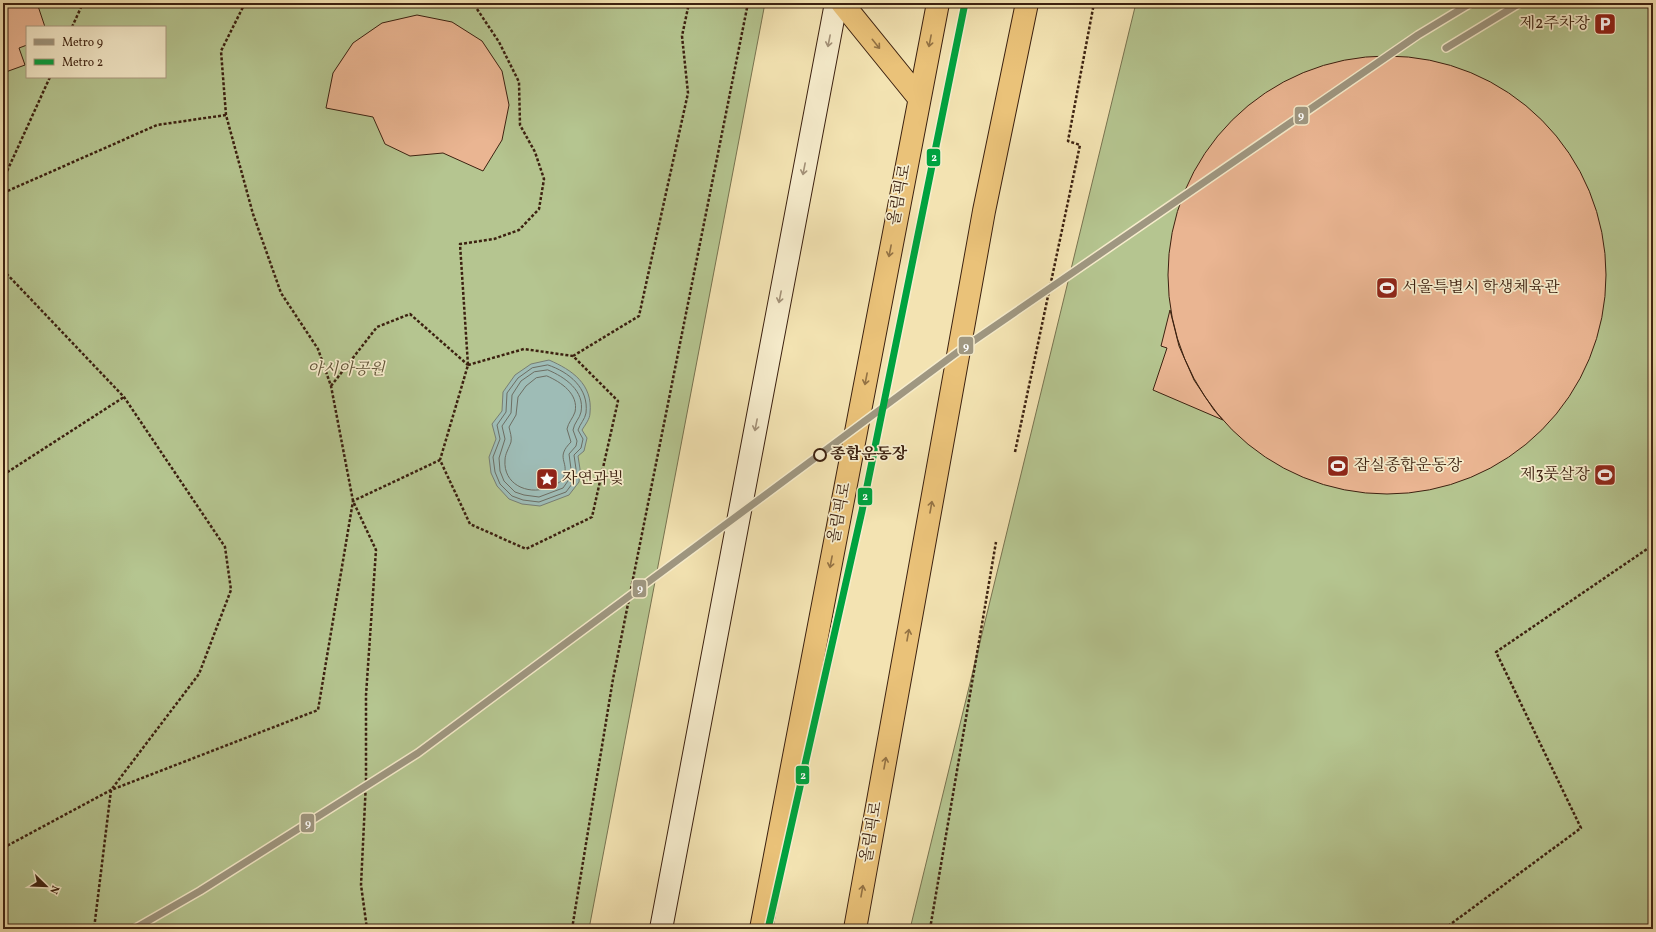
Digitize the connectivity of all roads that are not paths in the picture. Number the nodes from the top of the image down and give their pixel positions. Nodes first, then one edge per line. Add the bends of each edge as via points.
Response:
1 (836, 3) edge
2 (842, 3) edge
3 (938, 3) edge
4 (1027, 3) edge
5 (919, 98) junction
6 (661, 929) edge
7 (761, 929) edge
8 (855, 929) edge

1 -> 6 street
2 -> 5 main road
3 -> 5 main road, 올림픽로
8 -> 4 main road, 올림픽로 via 984,211
5 -> 7 main road, 올림픽로

